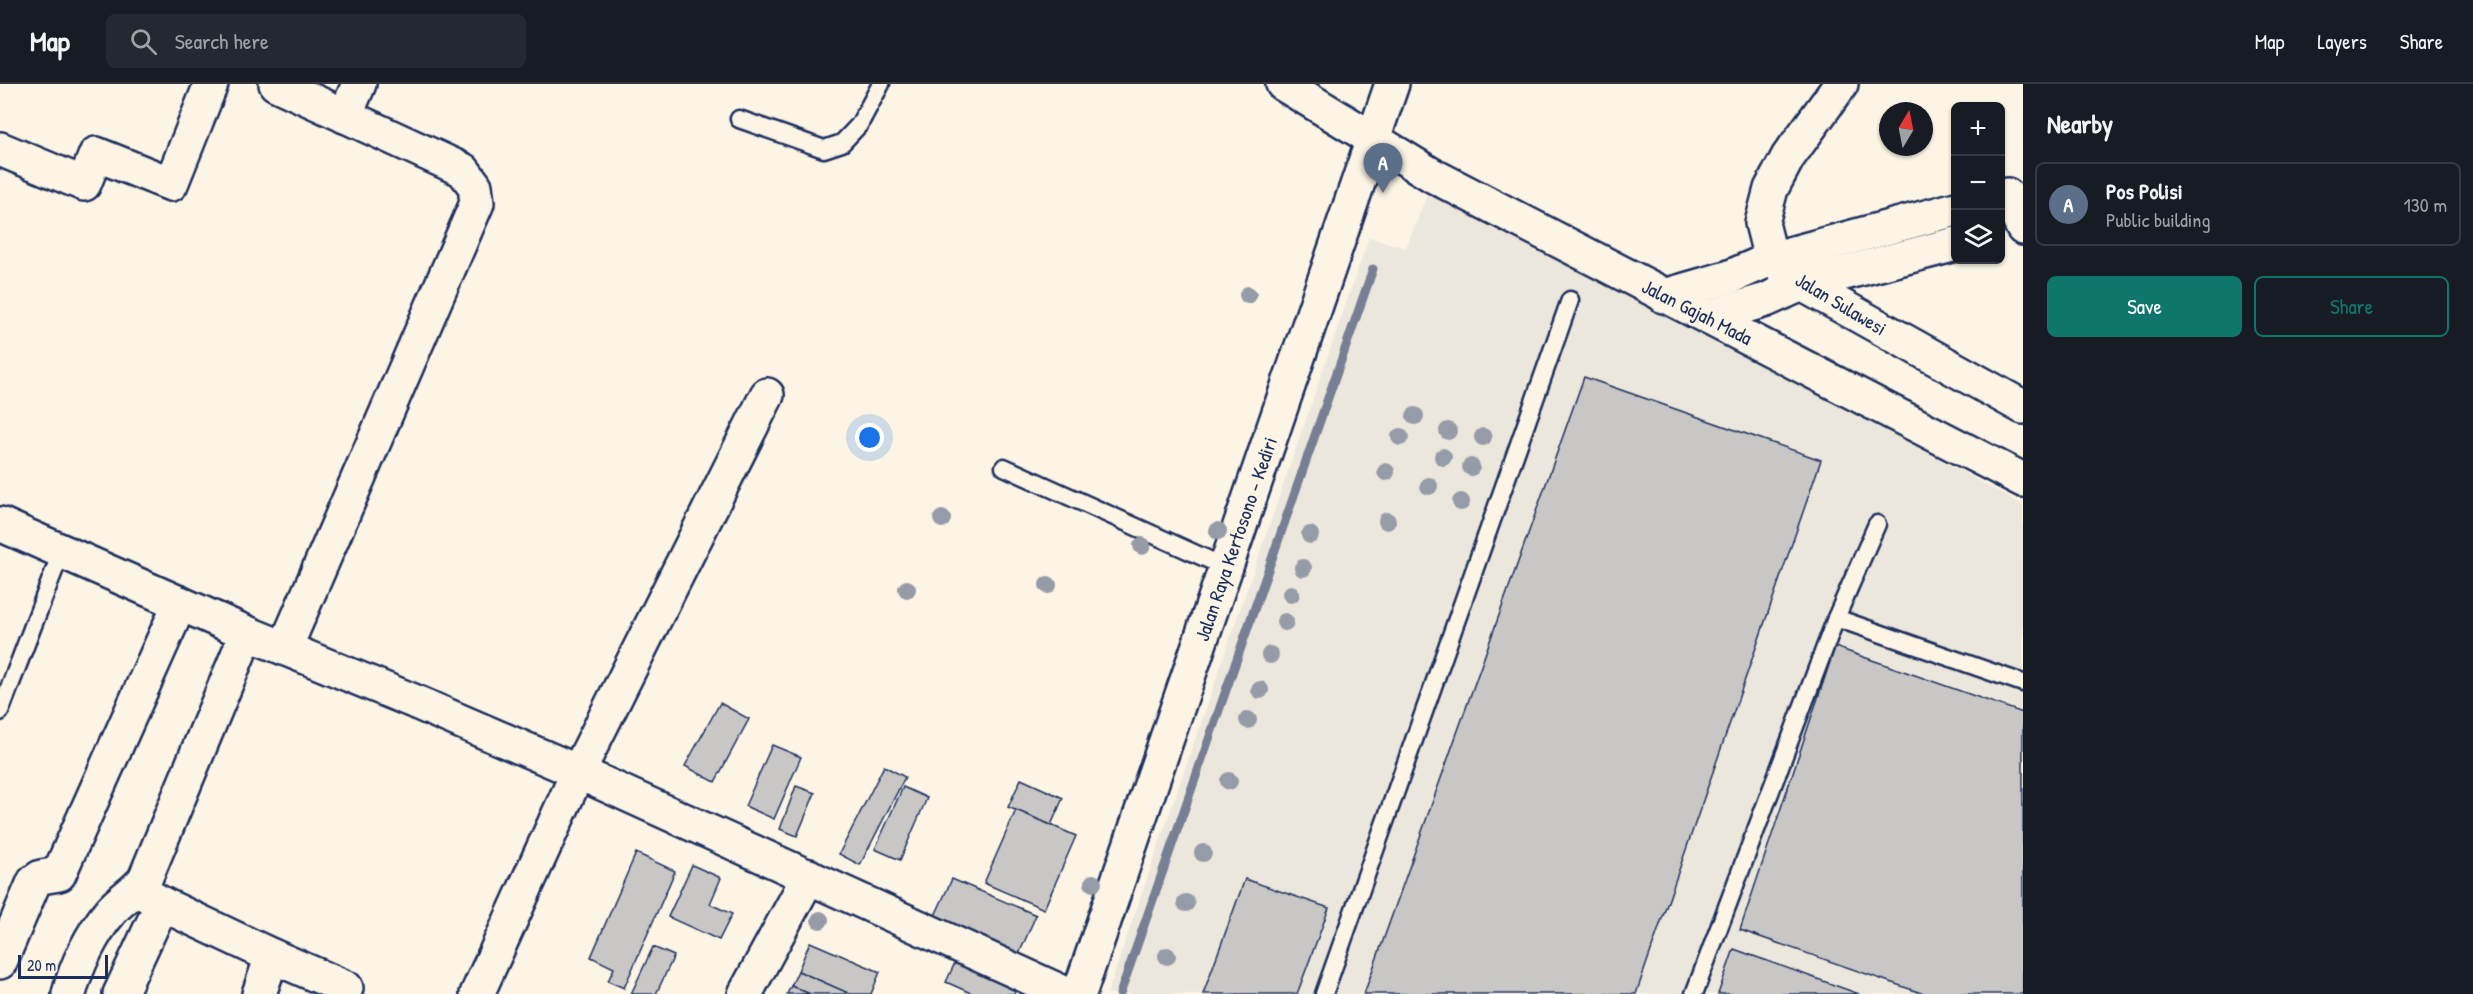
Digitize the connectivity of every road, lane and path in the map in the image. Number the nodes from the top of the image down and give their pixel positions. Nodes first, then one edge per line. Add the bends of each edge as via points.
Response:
1 (211, 84) edge
2 (276, 84) edge
3 (359, 84) edge
4 (881, 84) edge
5 (1283, 84) edge
6 (1392, 84) edge
7 (1841, 84) edge
8 (345, 116) junction
9 (739, 119) dead end
10 (1373, 141) junction
11 (0, 149) edge
12 (2010, 194) edge
13 (1952, 210) edge
14 (2017, 228) edge
15 (1951, 245) edge
16 (1771, 259) junction
17 (1802, 284) junction
18 (1664, 296) junction
19 (1570, 300) dead end
20 (1709, 317) junction
21 (767, 395) dead end
22 (2023, 407) edge
23 (1004, 467) dead end
24 (2023, 480) edge
25 (0, 524) edge
26 (1877, 524) dead end
27 (62, 550) junction
28 (1227, 568) junction
29 (180, 603) junction
30 (1836, 618) junction
31 (247, 633) junction
32 (285, 648) junction
33 (2023, 683) edge
34 (0, 712) edge
35 (578, 772) junction
36 (809, 876) junction
37 (149, 897) junction
38 (272, 956) junction
39 (0, 962) edge
40 (346, 988) dead end
41 (69, 994) edge
42 (120, 994) edge
43 (259, 994) edge
44 (477, 994) edge
45 (745, 994) edge
46 (1065, 994) edge
47 (1079, 994) edge
48 (1324, 994) edge
49 (1694, 994) edge

1 - 11 main road via 171,184 96,154 84,184
2 - 8 main road
3 - 8 main road
4 - 9 lane via 860,125 842,143 824,149
5 - 10 main road, Jalan Gajah Mada
6 - 10 main road, Jalan Raya Kertosono - Kediri
7 - 16 main road via 1788,157 1771,189 1762,223
8 - 32 main road via 463,170 475,186 477,203
10 - 18 main road, Jalan Gajah Mada
10 - 28 main road, Jalan Raya Kertosono - Kediri
12 - 14 main road
13 - 16 main road
15 - 17 main road
16 - 17 main road, Jalan Sulawesi
16 - 18 main road via 1730,277
17 - 20 main road via 1766,300
17 - 22 main road, Jalan Sulawesi
18 - 20 main road, Jalan Gajah Mada
19 - 48 lane
20 - 24 main road, Jalan Gajah Mada
21 - 35 main road
23 - 28 lane
25 - 27 main road
26 - 30 lane
27 - 29 main road
27 - 34 lane
28 - 47 main road, Jalan Raya Kertosono - Kediri
29 - 31 main road
29 - 39 main road via 59,874 34,882
30 - 33 lane
30 - 49 lane
31 - 32 main road
31 - 37 main road via 144,879
32 - 35 main road
35 - 36 main road
35 - 44 main road
36 - 45 main road
36 - 46 main road
37 - 38 main road
37 - 41 main road via 112,909 95,933
37 - 42 main road
38 - 40 main road
38 - 43 main road

